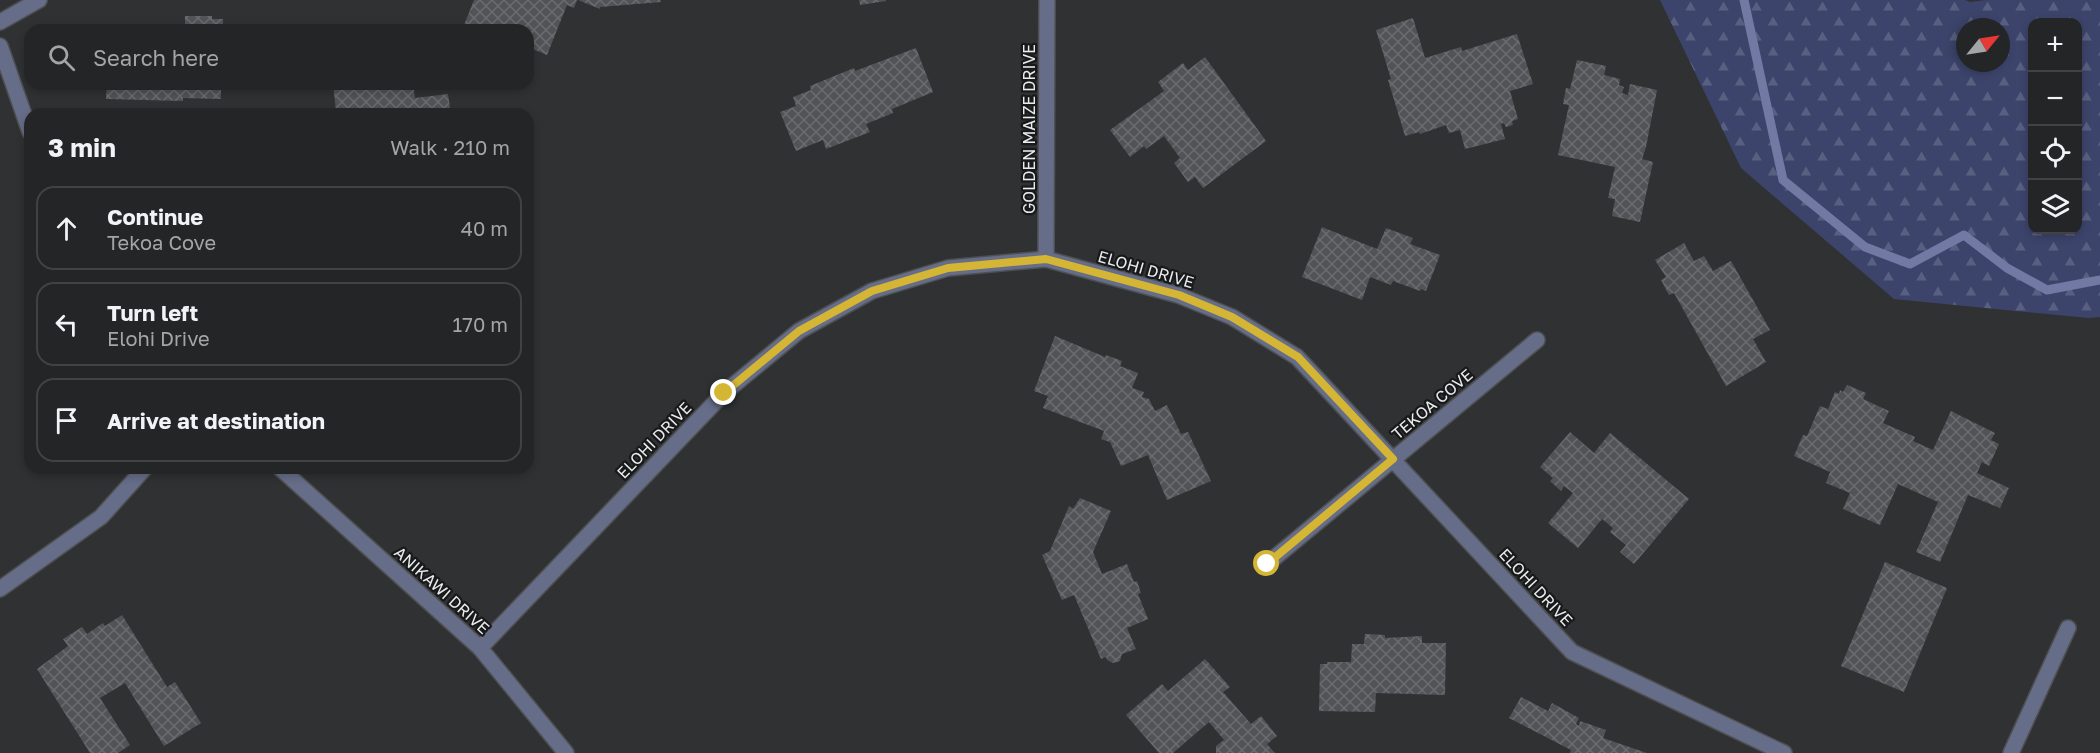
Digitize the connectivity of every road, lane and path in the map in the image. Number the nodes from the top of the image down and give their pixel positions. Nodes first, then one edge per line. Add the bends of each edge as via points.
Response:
1 (39, 0) edge
2 (1047, 0) edge
3 (0, 22) edge
4 (0, 46) edge
5 (24, 115) edge
6 (1046, 259) junction
7 (1537, 340) dead end
8 (1393, 459) junction
9 (140, 474) edge
10 (287, 474) edge
11 (1267, 564) dead end
12 (0, 589) edge
13 (2068, 628) dead end
14 (480, 648) junction
15 (566, 753) edge
16 (1784, 753) edge
17 (2011, 753) edge

1 - 3 street
2 - 6 street, GOLDEN MAIZE DRIVE
4 - 5 street
6 - 8 street, ELOHI DRIVE via 1179,295 1232,317 1298,357
6 - 14 street, ELOHI DRIVE via 948,268 872,291 799,331 724,393
7 - 8 street, TEKOA COVE
8 - 11 street, TEKOA COVE
8 - 16 street, ELOHI DRIVE via 1572,652
9 - 12 street via 101,517
10 - 14 street, ANIKAWI DRIVE
13 - 17 street
14 - 15 street, ANIKAWI DRIVE

